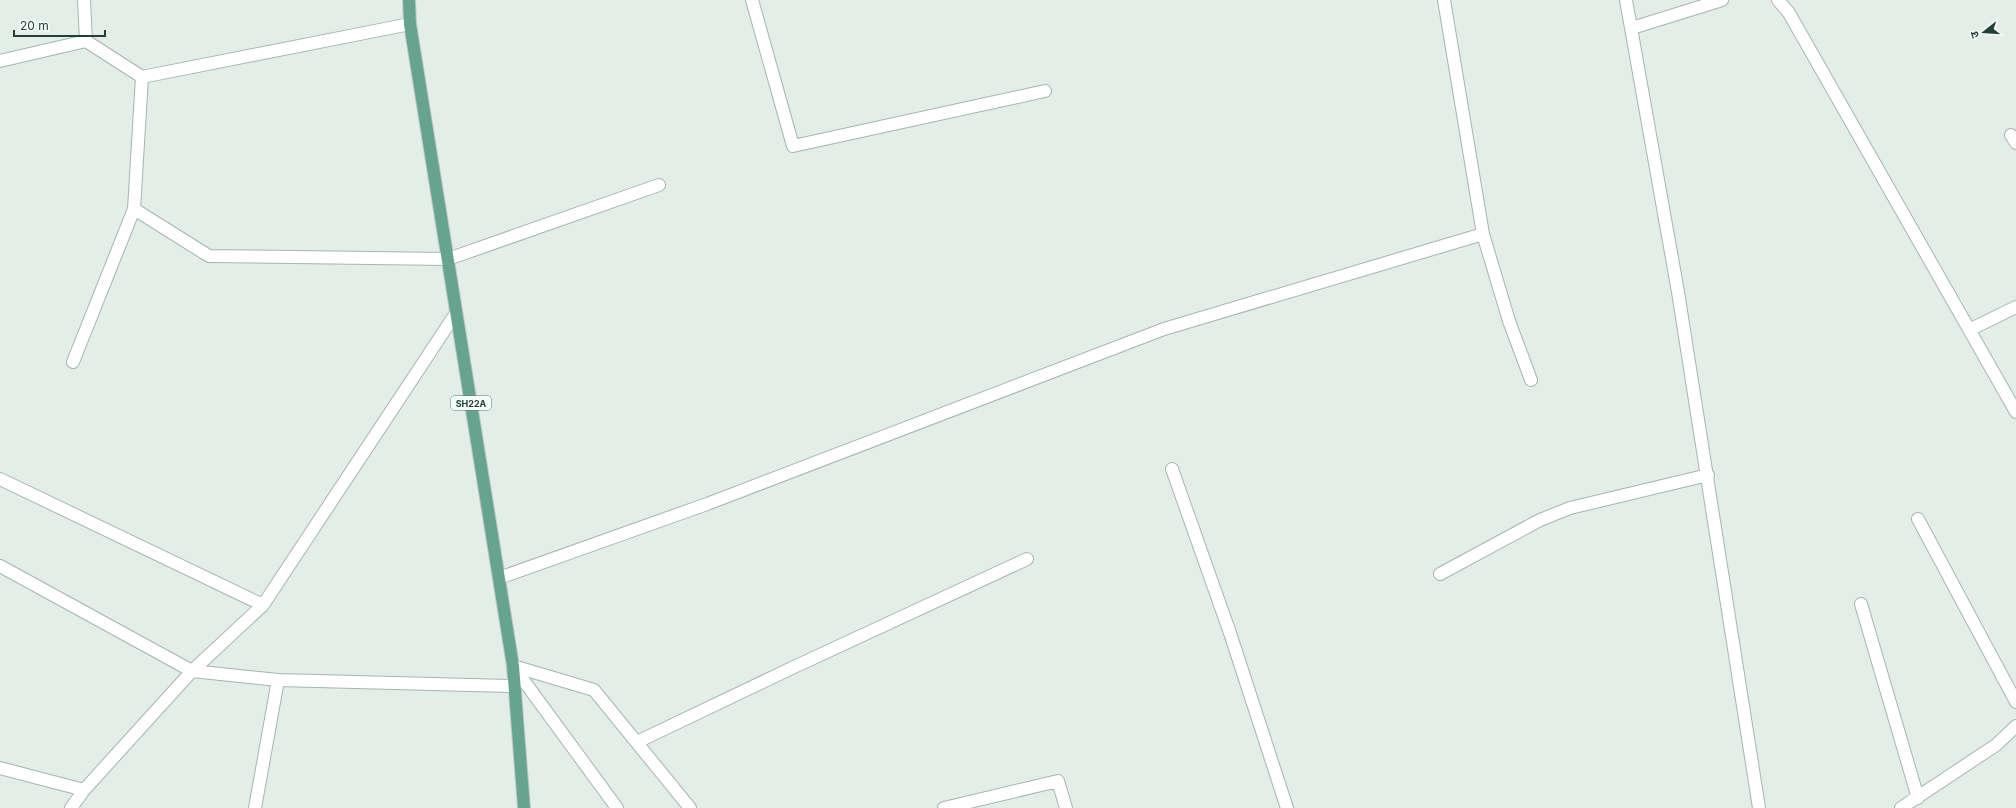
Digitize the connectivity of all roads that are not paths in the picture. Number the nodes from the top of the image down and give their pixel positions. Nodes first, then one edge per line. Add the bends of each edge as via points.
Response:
1 (84, 0) edge
2 (409, 0) edge
3 (752, 0) edge
4 (1444, 0) edge
5 (1626, 0) edge
6 (1722, 0) edge
7 (1778, 0) edge
8 (410, 24) junction
9 (1632, 28) junction
10 (86, 41) junction
11 (0, 61) edge
12 (142, 77) junction
13 (1045, 91) dead end
14 (659, 185) dead end
15 (134, 209) junction
16 (1483, 234) junction
17 (448, 259) junction
18 (2016, 307) edge
19 (456, 313) junction
20 (1969, 330) junction
21 (73, 362) dead end
22 (1531, 380) dead end
23 (2016, 412) edge
24 (1172, 469) dead end
25 (1708, 475) junction
26 (0, 479) edge
27 (1918, 519) dead end
28 (1027, 559) dead end
29 (0, 566) edge
30 (1440, 574) dead end
31 (499, 578) junction
32 (1861, 604) dead end
33 (263, 605) junction
34 (513, 666) junction
35 (192, 671) junction
36 (278, 680) junction
37 (514, 686) junction
38 (2016, 702) edge
39 (2016, 726) edge
40 (637, 742) junction
41 (0, 768) edge
42 (84, 790) junction
43 (1918, 798) junction
44 (70, 808) edge
45 (255, 808) edge
46 (524, 808) edge
47 (617, 808) edge
48 (690, 808) edge
49 (944, 808) edge
50 (1066, 808) edge
51 (1286, 808) edge
52 (1759, 808) edge
53 (1901, 808) edge

1 - 10 street
2 - 8 main road, SH22A
3 - 13 street via 793,146
4 - 16 street
5 - 9 street
6 - 9 street
7 - 20 street via 1789,13
8 - 12 street
8 - 17 main road, SH22A
9 - 25 street
10 - 11 street
10 - 12 street
12 - 15 street
14 - 17 street
15 - 17 street via 209,256
15 - 21 street
16 - 22 street via 1509,320
16 - 31 street via 1164,329 706,504
17 - 19 main road, SH22A
18 - 20 street
19 - 31 main road, SH22A
19 - 33 street
20 - 23 street
24 - 51 street via 1230,633
25 - 30 street via 1570,508 1540,520
25 - 52 street
26 - 33 street
27 - 38 street
28 - 40 street
29 - 35 street
31 - 34 main road, SH22A
32 - 43 street
33 - 35 street
34 - 37 main road, SH22A
34 - 40 street via 594,690
34 - 47 street
35 - 36 street
35 - 42 street
36 - 37 street
36 - 45 street
37 - 46 main road, SH22A
39 - 43 street via 1996,745
40 - 48 street
41 - 42 street
42 - 44 street
43 - 53 street
49 - 50 street via 1058,781

